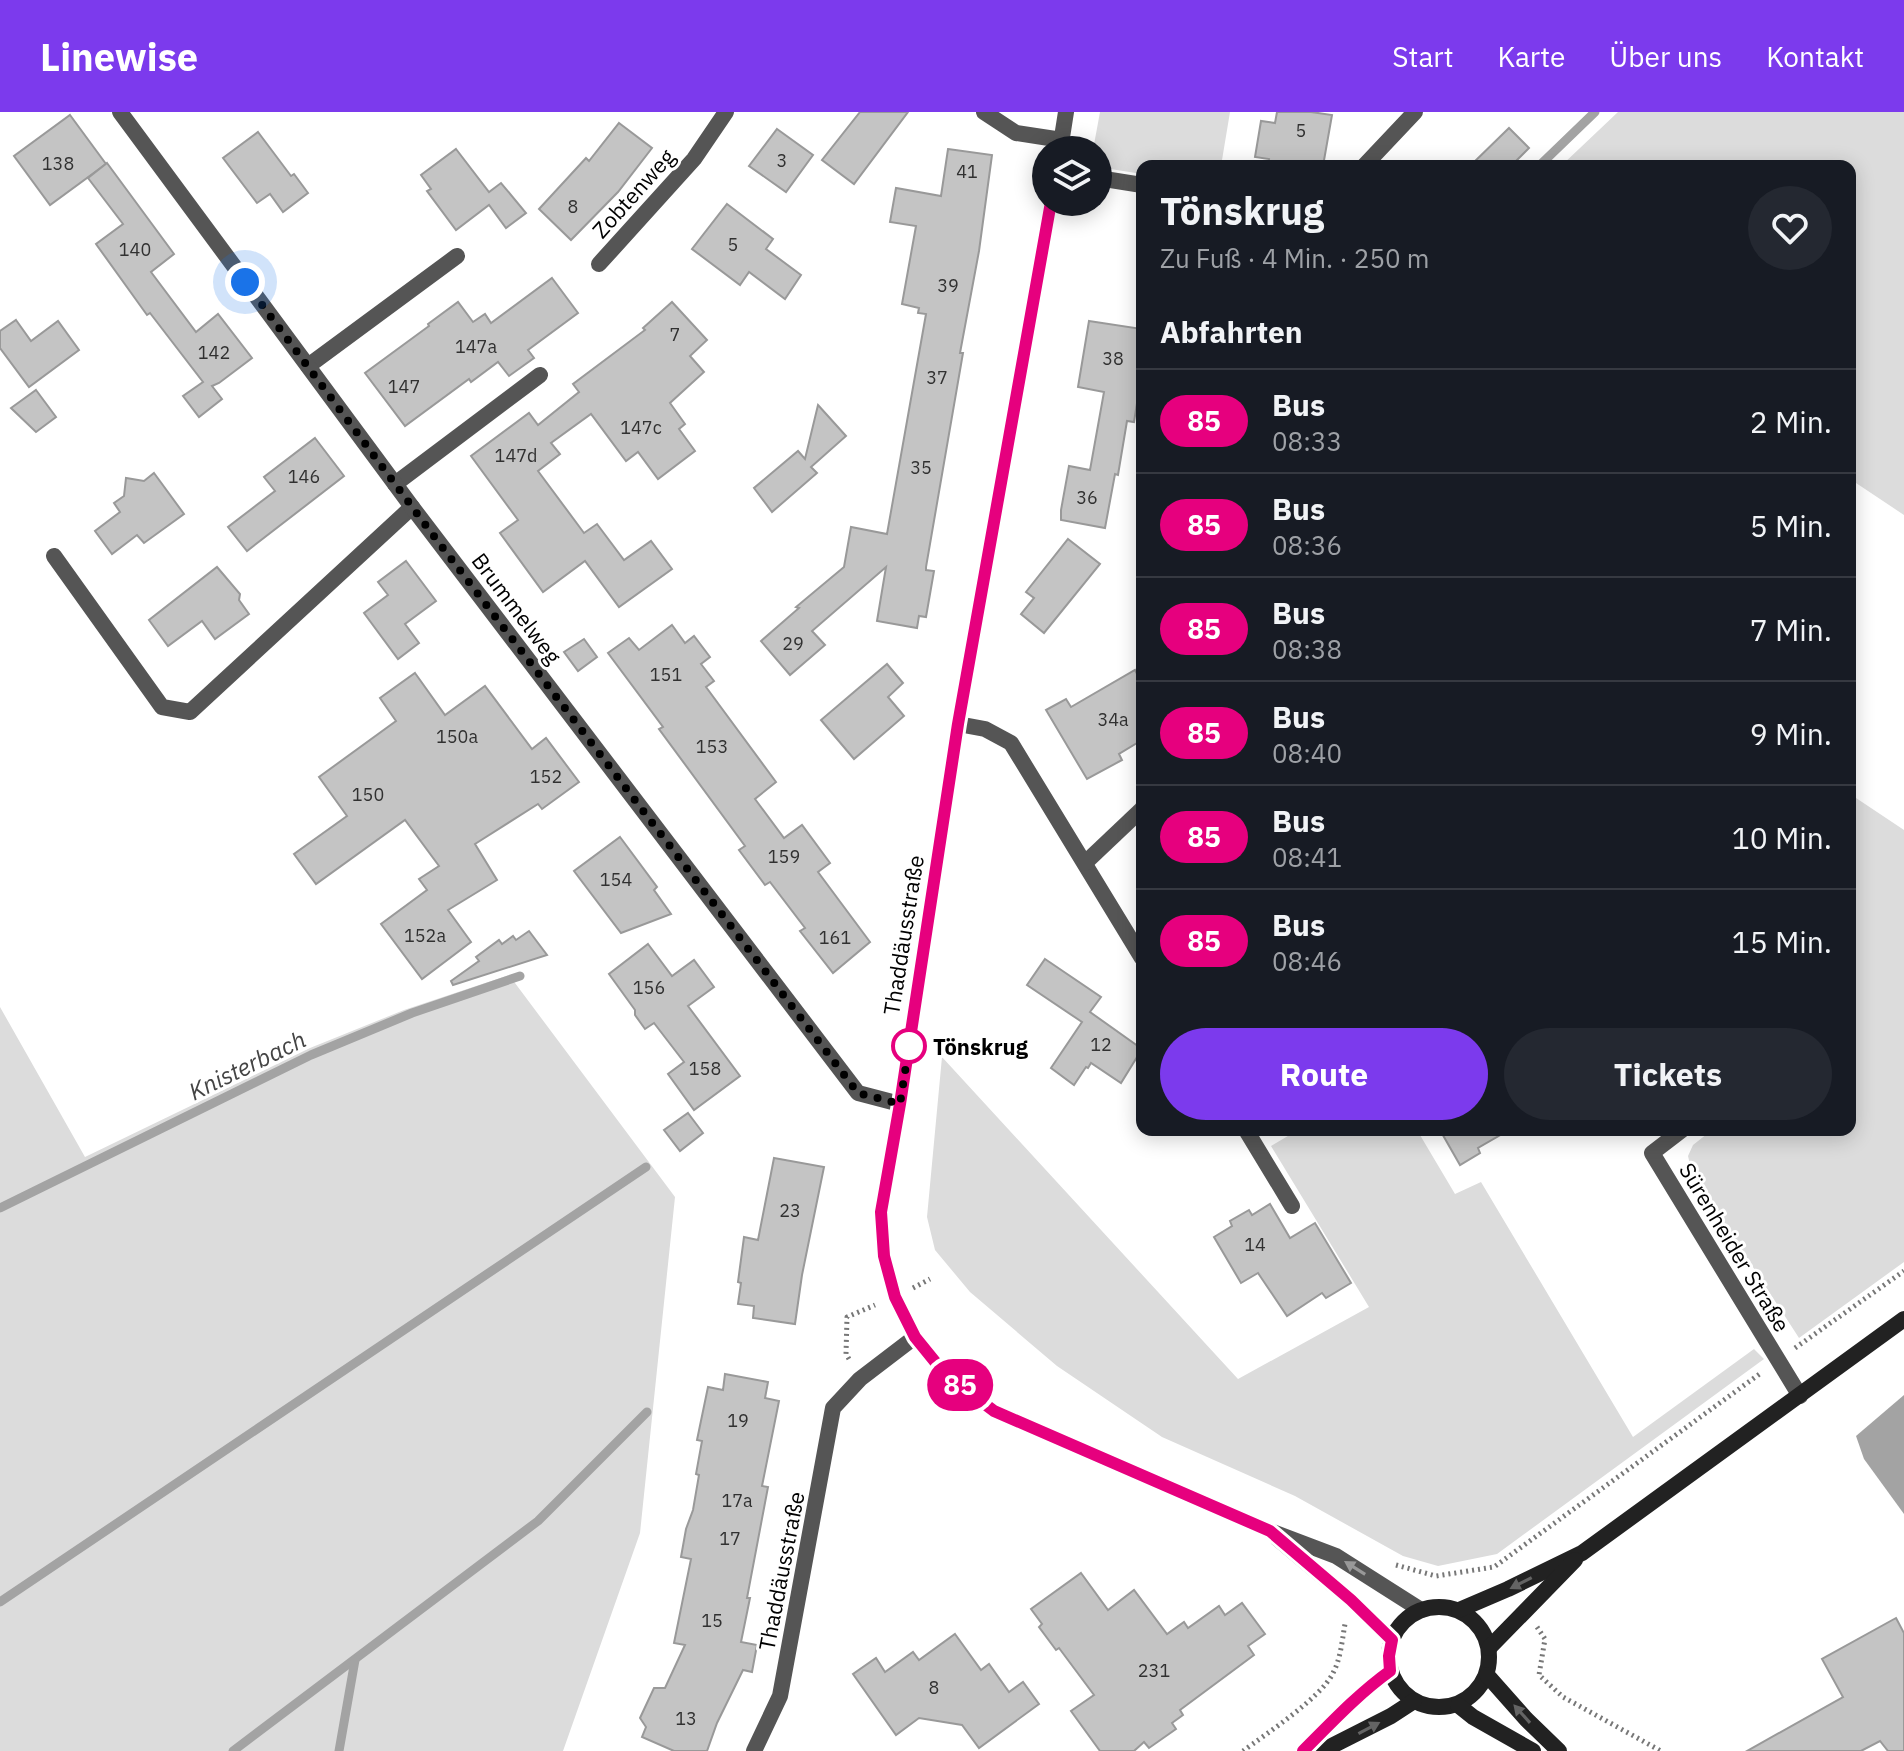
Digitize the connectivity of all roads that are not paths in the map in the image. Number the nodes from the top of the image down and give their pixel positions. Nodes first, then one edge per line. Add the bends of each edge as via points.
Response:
1 (120, 112) edge
2 (726, 112) edge
3 (984, 112) edge
4 (1066, 112) edge
5 (1415, 112) edge
6 (1062, 136) edge
7 (1032, 137) edge
8 (1370, 160) edge
9 (1112, 180) edge
10 (1136, 184) edge
11 (1049, 216) edge
12 (457, 256) dead end
13 (599, 264) dead end
14 (308, 366) junction
15 (540, 375) dead end
16 (395, 484) junction
17 (412, 507) junction
18 (54, 556) dead end
19 (958, 724) junction
20 (1136, 815) edge
21 (1085, 863) junction
22 (1136, 948) edge
23 (900, 1104) junction
24 (1250, 1136) edge
25 (1674, 1136) edge
26 (1292, 1206) dead end
27 (1904, 1319) edge
28 (915, 1337) junction
29 (1800, 1396) junction
30 (1270, 1531) junction
31 (1582, 1553) junction
32 (1421, 1610) junction
33 (1459, 1610) junction
34 (1392, 1640) junction
35 (1489, 1648) junction
36 (1390, 1671) junction
37 (1487, 1675) junction
38 (1414, 1701) junction
39 (1458, 1705) junction
40 (754, 1751) edge
41 (1303, 1751) edge
42 (1322, 1751) edge
43 (1533, 1751) edge
44 (1559, 1751) edge

1 - 14 street, Brummelweg
2 - 13 street, Zobtenweg via 694,159
3 - 7 street
4 - 6 street
5 - 8 street
9 - 10 street
11 - 19 street, Thaddäusstraße
12 - 14 street
14 - 16 street, Brummelweg
15 - 16 street
16 - 17 street, Brummelweg
17 - 18 street via 190,712 162,707
17 - 23 street, Brummelweg via 858,1093
19 - 21 street via 985,729 1011,743
19 - 23 street, Thaddäusstraße
20 - 21 street
21 - 22 street
23 - 28 street, Thaddäusstraße via 881,1212 884,1256 895,1297
24 - 26 street
25 - 29 street, Sürenheider Straße via 1652,1153
27 - 29 main road
28 - 30 street, Thaddäusstraße via 945,1374 994,1411
28 - 40 street, Thaddäusstraße via 860,1379 833,1408 780,1696
29 - 31 main road
32 -> 30 street, Thaddäusstraße via 1336,1556
30 - 34 street, Thaddäusstraße
31 -> 33 main road
31 - 35 main road
32 - 33 main road
32 - 34 main road
33 - 35 main road via 1480,1627
34 - 36 main road
35 - 37 main road
36 - 38 main road
36 - 41 main road
37 - 39 main road via 1477,1692
44 -> 37 main road
38 - 39 main road via 1435,1708
42 -> 38 main road
39 - 43 main road

